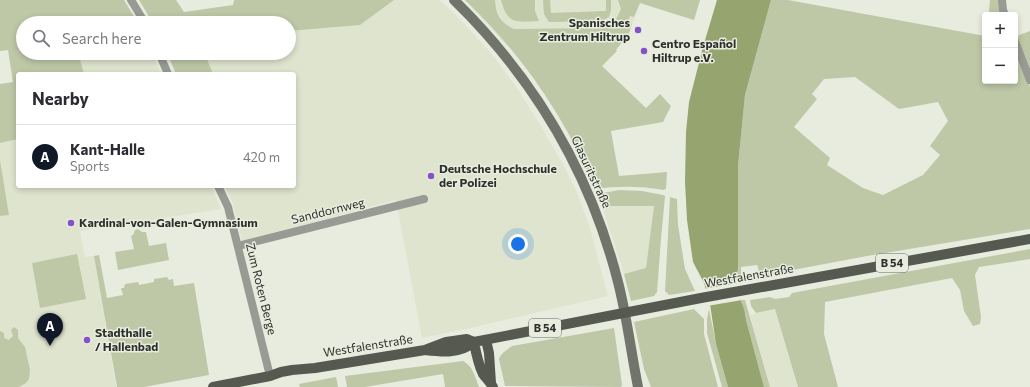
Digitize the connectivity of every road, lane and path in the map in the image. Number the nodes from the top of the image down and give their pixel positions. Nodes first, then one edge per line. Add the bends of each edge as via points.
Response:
1 (131, 0) edge
2 (454, 0) edge
3 (1002, 0) edge
4 (1004, 12) edge
5 (140, 16) edge
6 (1018, 48) edge
7 (162, 60) edge
8 (167, 72) edge
9 (1030, 80) edge
10 (219, 188) edge
11 (424, 199) dead end
12 (1030, 239) edge
13 (238, 246) junction
14 (486, 340) junction
15 (474, 342) junction
16 (270, 376) junction
17 (492, 385) edge
18 (213, 387) edge
19 (638, 387) edge

1 - 5 street
2 - 19 main road, Glasuritstraße via 486,32 522,76 553,123 577,167 614,269
3 - 4 street
6 - 9 street
7 - 8 street
10 - 13 street, Zum Roten Berge via 228,207
11 - 13 street, Sanddornweg
12 - 14 main road, Westfalenstraße / B 54 via 701,298
13 - 16 street, Zum Roten Berge
14 - 15 main road, Westfalenstraße / B 54
14 - 17 main road
15 - 16 main road, Westfalenstraße / B 54 via 468,347 448,352 425,350 315,368 281,378
15 - 17 main road via 484,375
16 - 18 main road, Westfalenstraße / B 54

